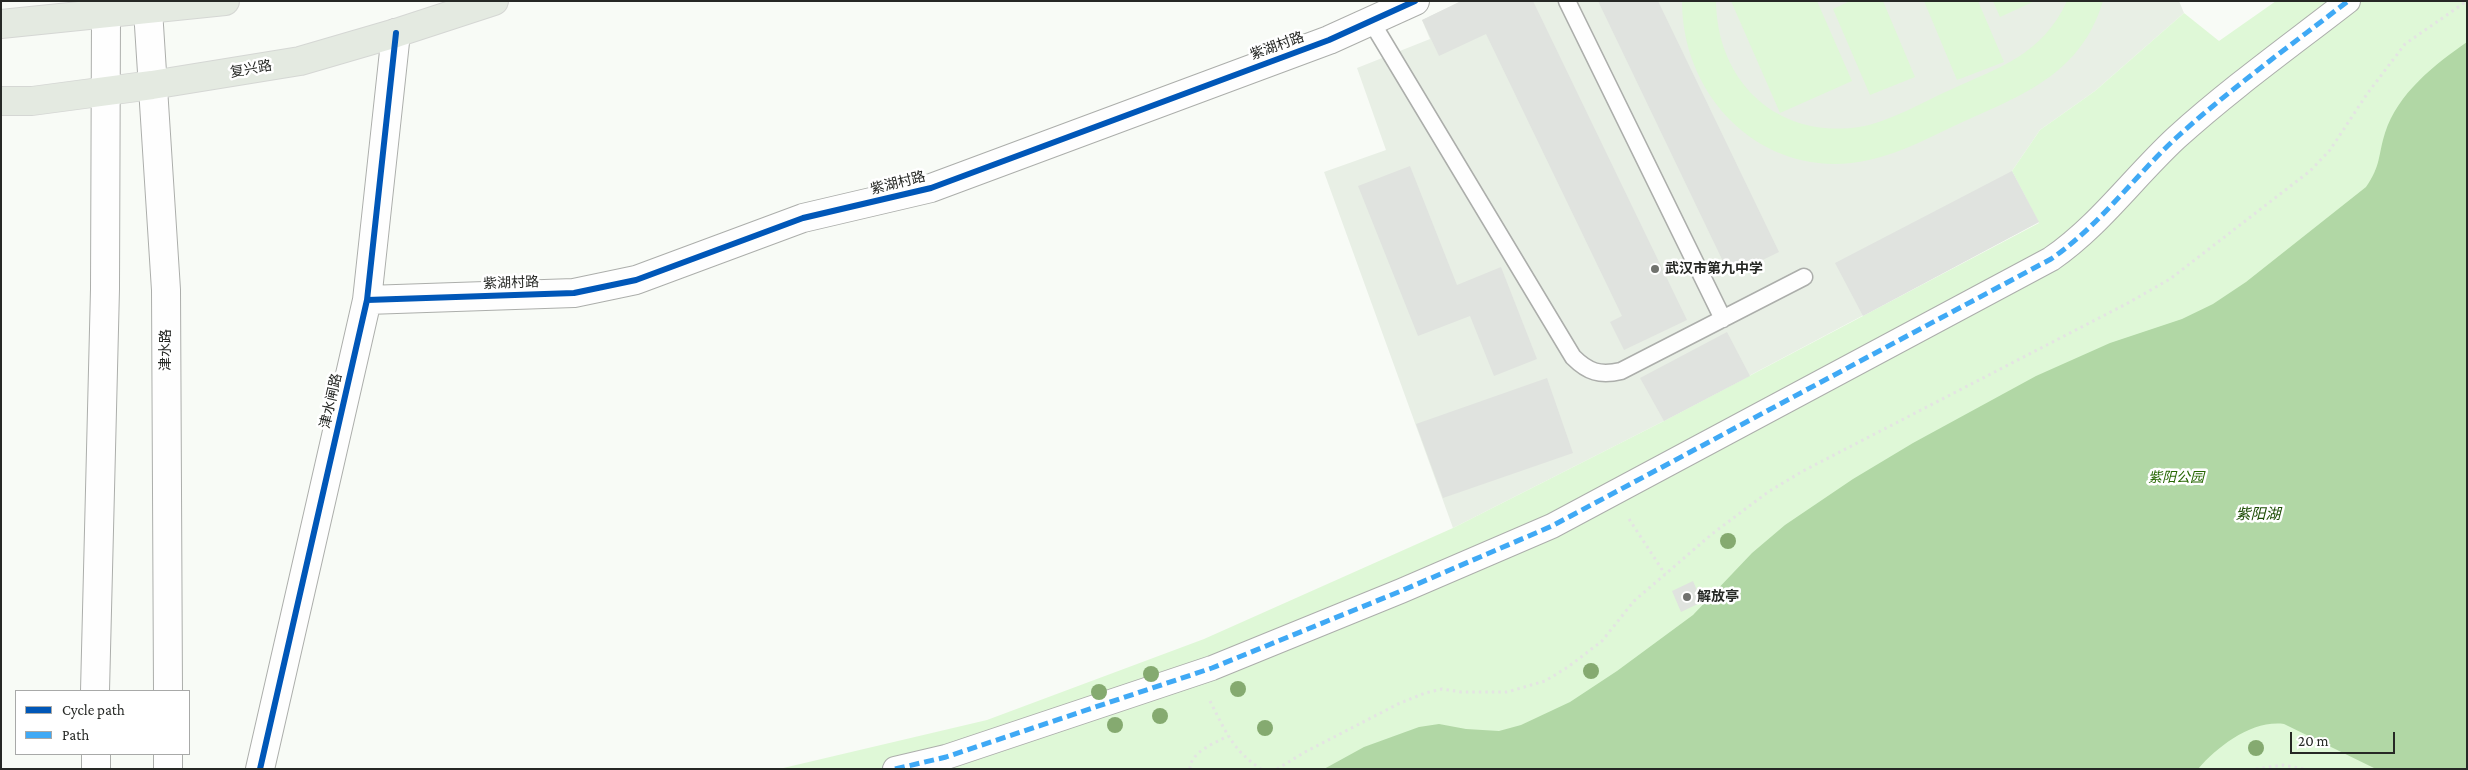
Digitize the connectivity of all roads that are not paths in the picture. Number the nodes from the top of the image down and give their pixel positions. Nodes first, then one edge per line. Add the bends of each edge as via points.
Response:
1 (225, 1) edge
2 (494, 1) edge
3 (1415, 1) edge
4 (1567, 1) edge
5 (2348, 1) edge
6 (147, 6) edge
7 (106, 8) edge
8 (1371, 21) junction
9 (1, 24) edge
10 (396, 33) junction
11 (152, 85) junction
12 (104, 92) junction
13 (1, 101) edge
14 (1804, 278) dead end
15 (367, 300) junction
16 (1723, 319) junction
17 (95, 690) edge
18 (168, 690) edge
19 (96, 755) edge
20 (168, 755) edge
21 (96, 769) edge
22 (168, 769) edge
23 (260, 769) edge
24 (895, 769) edge

1 - 6 main road
2 - 10 main road, 复兴路
3 - 8 street, 紫湖村路
4 - 16 lane
5 - 24 street via 2238,85 2176,138 2095,223 2051,259 1552,526 1196,674 946,756
6 - 7 main road
6 - 11 street, 津水路
7 - 9 main road
7 - 12 street
8 - 15 street, 紫湖村路 via 1329,40 931,188 803,218 636,280 574,293
8 - 16 lane via 1573,357 1583,366 1607,374 1621,371
10 - 11 main road, 复兴路 via 300,61
10 - 15 street, 津水闸路
11 - 12 main road, 复兴路
11 - 18 street, 津水路 via 166,290
12 - 13 main road, 复兴路 via 32,101
12 - 17 street via 105,299
14 - 16 lane
15 - 23 street, 津水闸路
19 - 21 street
20 - 22 street

